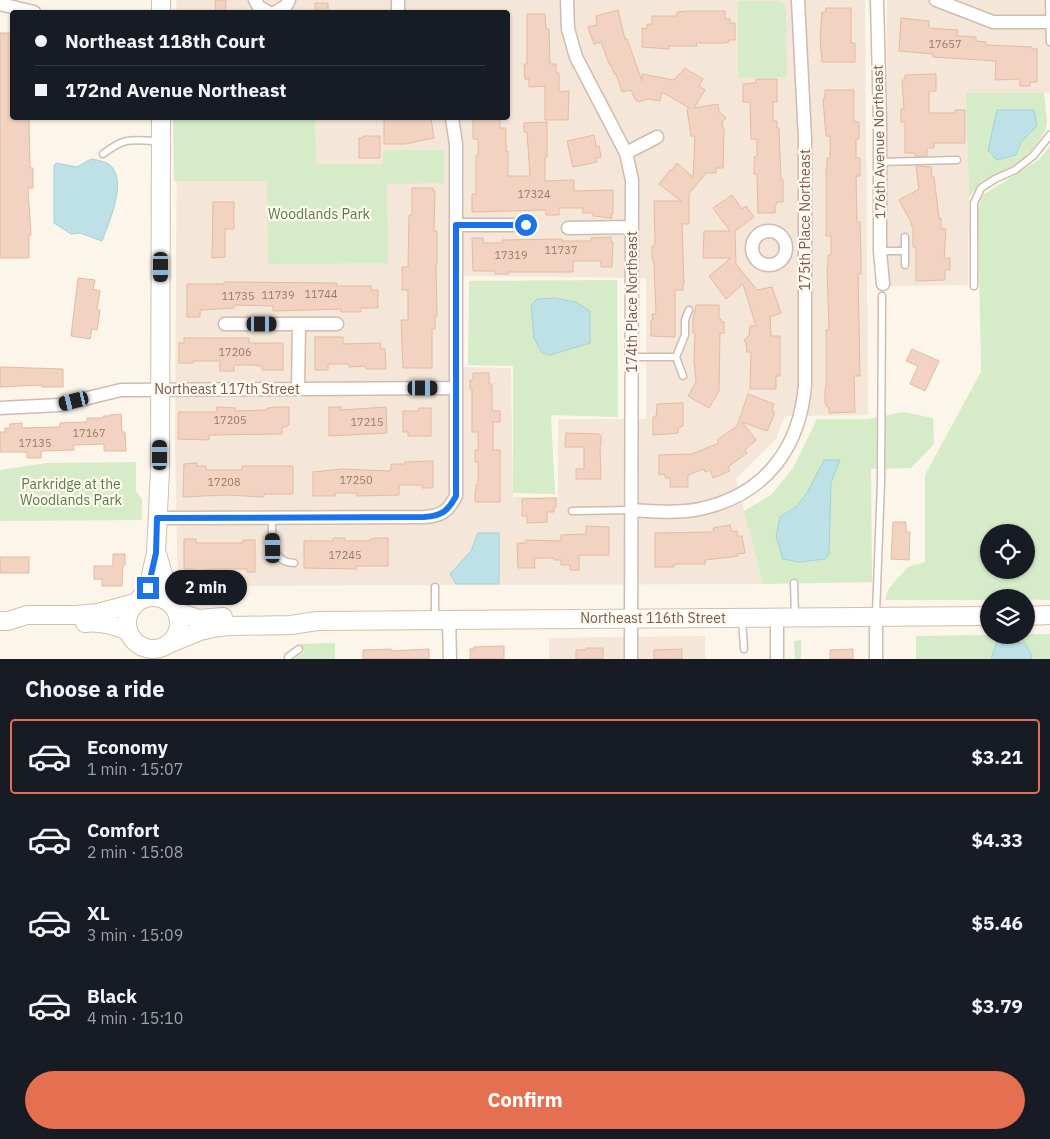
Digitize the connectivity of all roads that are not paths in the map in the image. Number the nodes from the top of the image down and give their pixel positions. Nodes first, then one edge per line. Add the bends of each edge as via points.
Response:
1 (255, 0) edge
2 (289, 0) edge
3 (567, 0) edge
4 (798, 0) edge
5 (877, 0) edge
6 (936, 0) edge
7 (1049, 0) edge
8 (0, 4) edge
9 (26, 10) edge
10 (264, 10) edge
11 (279, 10) edge
12 (1050, 22) edge
13 (1050, 42) edge
14 (161, 120) edge
15 (452, 120) edge
16 (1050, 135) edge
17 (657, 137) dead end
18 (162, 141) junction
19 (626, 153) junction
20 (103, 154) dead end
21 (957, 160) dead end
22 (880, 162) junction
23 (456, 225) junction
24 (526, 225) dead end
25 (632, 227) junction
26 (568, 228) dead end
27 (905, 237) dead end
28 (786, 249) dead end
29 (805, 250) junction
30 (880, 251) junction
31 (905, 251) junction
32 (905, 265) dead end
33 (974, 286) dead end
34 (882, 290) joint
35 (689, 310) dead end
36 (225, 324) dead end
37 (298, 324) junction
38 (337, 324) dead end
39 (632, 357) junction
40 (676, 357) junction
41 (683, 376) dead end
42 (456, 388) junction
43 (160, 389) junction
44 (298, 389) junction
45 (0, 408) edge
46 (632, 510) junction
47 (572, 511) dead end
48 (272, 517) junction
49 (157, 518) junction
50 (156, 553) junction
51 (294, 563) dead end
52 (794, 583) dead end
53 (435, 587) dead end
54 (137, 602) junction
55 (176, 610) junction
56 (1050, 615) edge
57 (980, 616) edge
58 (1035, 616) edge
59 (630, 618) junction
60 (742, 618) junction
61 (777, 618) junction
62 (795, 618) junction
63 (876, 618) junction
64 (442, 619) junction
65 (317, 620) junction
66 (4, 621) edge
67 (130, 635) junction
68 (299, 649) dead end
69 (744, 649) dead end
70 (164, 650) edge
71 (139, 659) edge
72 (288, 659) edge
73 (450, 659) edge
74 (631, 659) edge
75 (777, 659) edge
76 (876, 659) edge

1 - 10 street
2 - 11 street
3 - 19 street, 174th Place Northeast via 568,29 576,57
4 - 29 street, 175th Place Northeast
5 - 22 street, 176th Avenue Northeast
6 - 12 street via 993,22
7 - 12 lane
8 - 9 street
12 - 13 lane
14 - 18 street
15 - 23 street via 456,144
16 - 33 lane via 1033,156 1015,170 981,188 974,203
17 - 19 street
18 - 20 lane via 127,140
18 - 43 street
19 - 25 street, 174th Place Northeast via 632,180
21 - 22 lane
22 - 30 street, 176th Avenue Northeast
23 - 24 street
23 - 42 street
25 - 26 street
25 - 39 street, 174th Place Northeast
27 - 31 lane
28 - 29 street
29 - 46 street, 175th Place Northeast via 805,385 800,418 779,461 763,478 728,500 686,511
30 - 31 lane
30 - 34 street, 176th Avenue Northeast
31 - 32 lane
34 - 63 lane via 881,482
35 - 40 lane via 685,335
36 - 37 street
37 - 38 street
37 - 44 street
39 - 40 lane
39 - 46 street, 174th Place Northeast
40 - 41 lane
42 - 44 street, Northeast 117th Street
42 - 48 street via 456,496 449,508 436,516
43 - 44 street, Northeast 117th Street
43 - 45 street, Northeast 117th Street via 120,390 59,405
43 - 49 street
46 - 47 lane
46 - 59 street, 174th Place Northeast
48 - 49 street
48 - 51 lane via 273,548 280,559
49 - 50 street
50 - 54 street via 148,588
50 - 55 street
52 - 62 lane
53 - 64 lane
54 - 55 street via 154,596 162,598
54 - 66 street via 98,613 27,615
54 - 67 street via 129,611
55 - 65 street, Northeast 116th Street via 199,619 292,614
55 - 70 street via 180,625 175,638
56 - 58 street
57 - 63 street, Northeast 116th Street
59 - 60 street, Northeast 116th Street
59 - 64 street, Northeast 116th Street
59 - 74 street, 174th Place Northeast
60 - 61 street, Northeast 116th Street
60 - 69 lane
61 - 62 street, Northeast 116th Street
61 - 75 street
62 - 63 street, Northeast 116th Street
63 - 76 street
64 - 65 street, Northeast 116th Street
64 - 73 street
65 - 70 street, Northeast 116th Street via 291,625 218,628 200,632
66 - 67 street via 28,627 95,622 108,624
67 - 70 street via 147,649
67 - 71 street
68 - 72 lane

